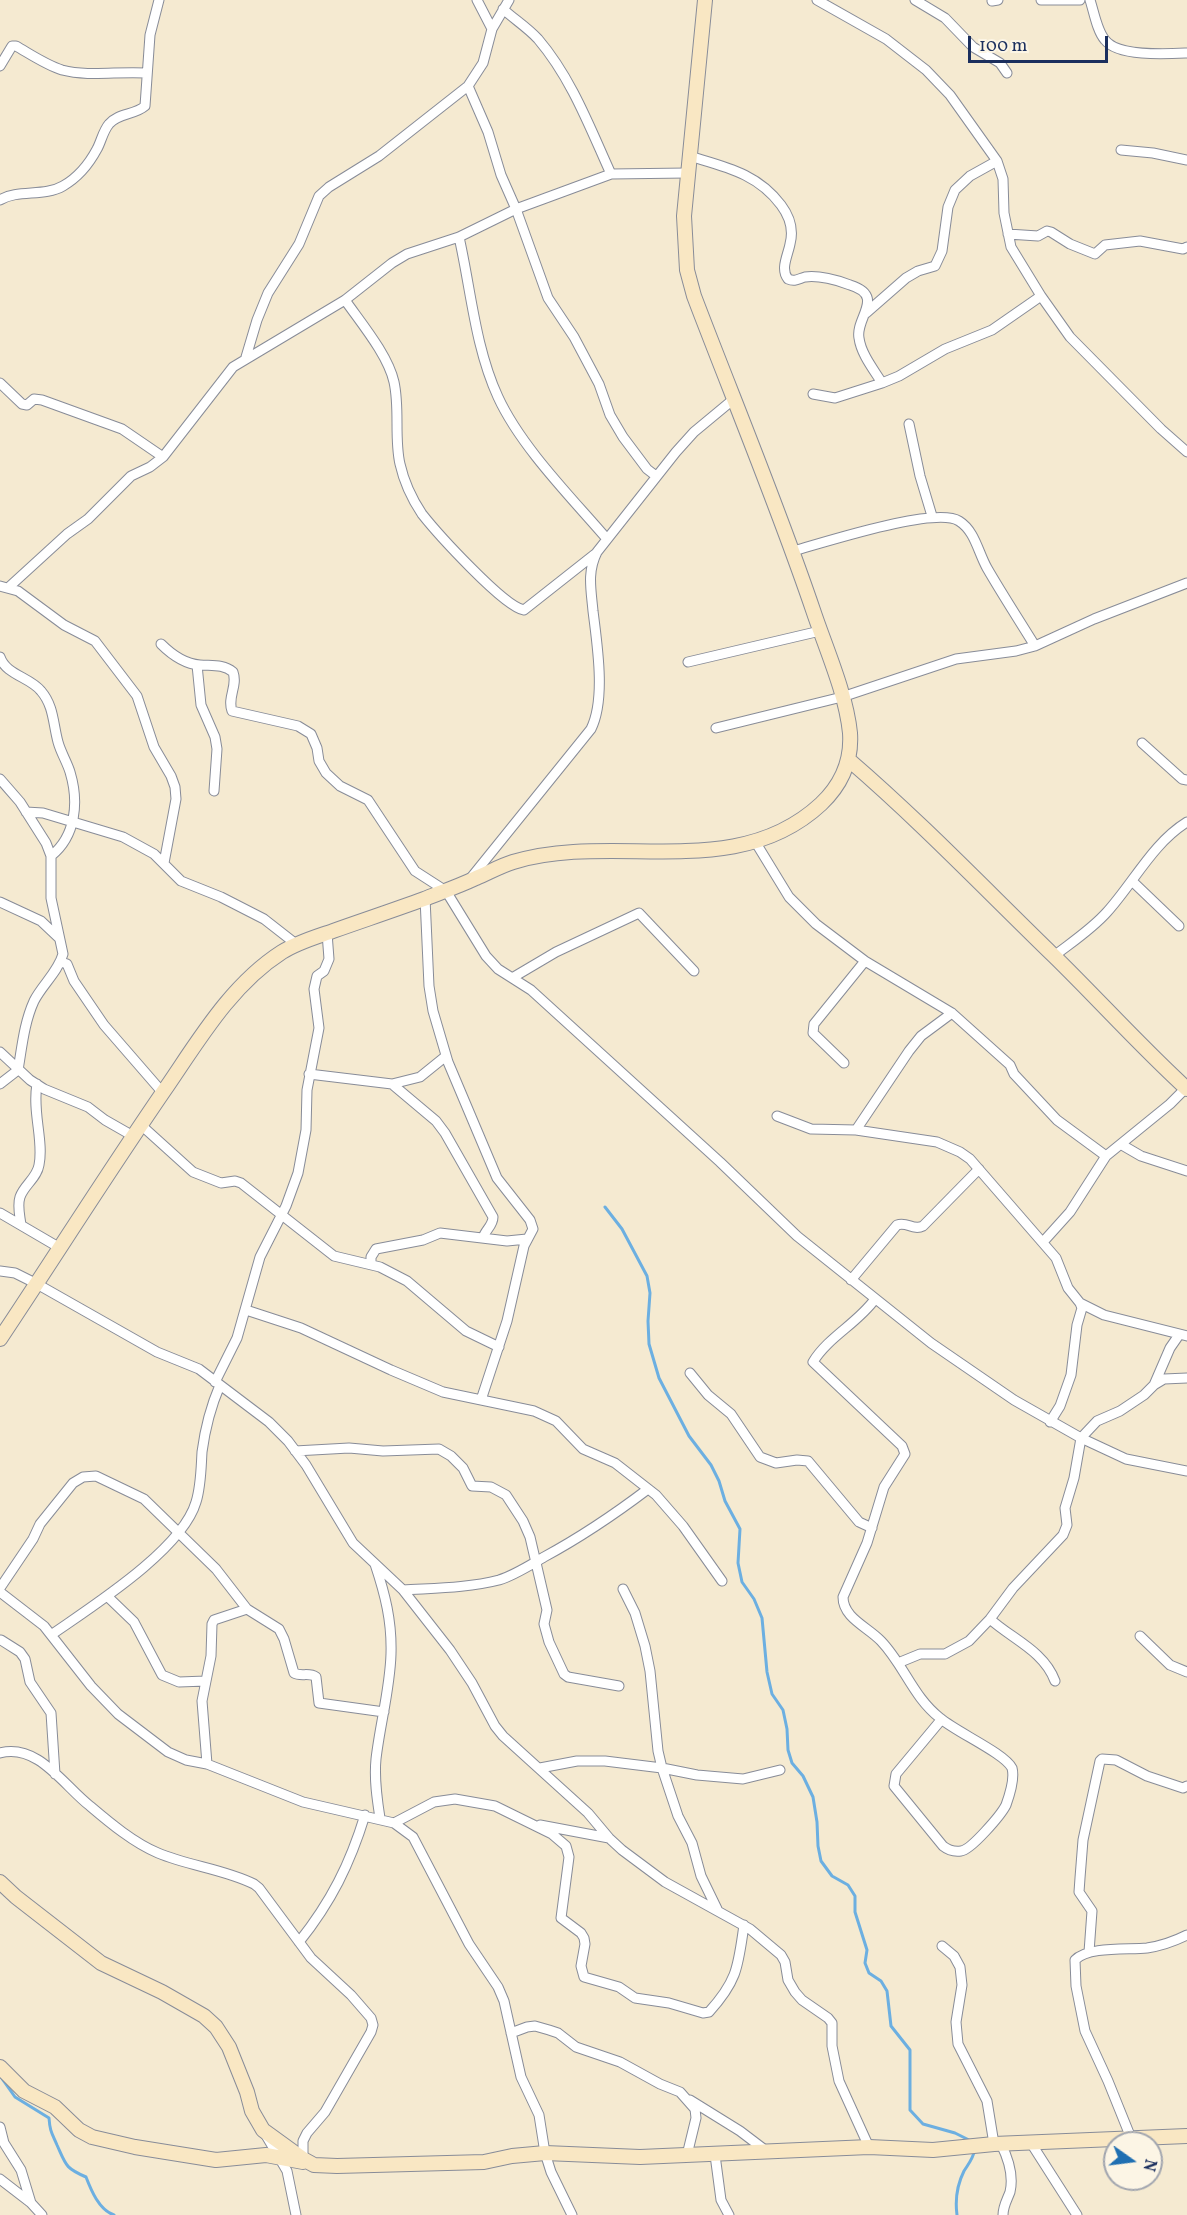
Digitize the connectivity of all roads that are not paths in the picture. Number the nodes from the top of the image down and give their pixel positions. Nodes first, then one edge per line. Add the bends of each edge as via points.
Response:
1 (159, 0) edge
2 (477, 0) edge
3 (508, 0) edge
4 (705, 0) edge
5 (817, 0) edge
6 (915, 0) edge
7 (998, 0) edge
8 (1041, 0) edge
9 (1080, 0) edge
10 (1090, 0) edge
11 (992, 1) edge
12 (502, 9) junction
13 (492, 28) junction
14 (1187, 53) edge
15 (0, 66) edge
16 (146, 73) junction
17 (1007, 73) dead end
18 (468, 86) junction
19 (1121, 150) dead end
20 (689, 156) junction
21 (997, 160) junction
22 (1187, 160) edge
23 (687, 173) junction
24 (611, 174) junction
25 (0, 200) edge
26 (516, 209) junction
27 (1008, 234) junction
28 (459, 237) junction
29 (1187, 247) edge
30 (1041, 296) junction
31 (345, 300) junction
32 (866, 313) junction
33 (246, 357) junction
34 (0, 383) edge
35 (882, 383) junction
36 (813, 394) dead end
37 (735, 398) junction
38 (909, 424) dead end
39 (1187, 452) edge
40 (163, 457) junction
41 (656, 476) junction
42 (932, 516) junction
43 (607, 539) junction
44 (793, 551) junction
45 (597, 552) junction
46 (1187, 583) edge
47 (5, 587) edge
48 (820, 631) junction
49 (161, 644) dead end
50 (1035, 646) junction
51 (0, 657) edge
52 (687, 662) dead end
53 (197, 665) junction
54 (842, 697) junction
55 (716, 728) dead end
56 (1142, 744) dead end
57 (849, 760) junction
58 (0, 779) edge
59 (1187, 780) edge
60 (214, 791) dead end
61 (26, 812) junction
62 (73, 821) junction
63 (1187, 822) edge
64 (756, 843) junction
65 (51, 856) junction
66 (164, 863) junction
67 (469, 881) junction
68 (1132, 881) junction
69 (446, 891) junction
70 (425, 898) junction
71 (0, 902) edge
72 (1179, 926) dead end
73 (327, 933) junction
74 (61, 939) junction
75 (296, 945) junction
76 (1054, 956) junction
77 (865, 961) junction
78 (61, 962) junction
79 (694, 971) dead end
80 (512, 978) junction
81 (952, 1013) junction
82 (0, 1052) edge
83 (446, 1056) junction
84 (844, 1063) dead end
85 (18, 1070) junction
86 (309, 1074) junction
87 (0, 1084) edge
88 (37, 1084) junction
89 (392, 1084) junction
90 (1186, 1088) edge
91 (163, 1092) junction
92 (777, 1116) dead end
93 (137, 1130) junction
94 (856, 1130) junction
95 (1122, 1145) junction
96 (1106, 1156) junction
97 (978, 1169) junction
98 (1187, 1171) edge
99 (0, 1213) edge
100 (282, 1216) junction
101 (21, 1225) junction
102 (483, 1238) junction
103 (527, 1239) junction
104 (1043, 1242) junction
105 (60, 1248) junction
106 (371, 1264) junction
107 (0, 1271) edge
108 (850, 1280) junction
109 (37, 1284) junction
110 (875, 1299) junction
111 (1080, 1303) junction
112 (246, 1310) junction
113 (1183, 1335) edge
114 (0, 1339) edge
115 (499, 1347) junction
116 (690, 1373) dead end
117 (1187, 1378) edge
118 (218, 1383) junction
119 (1154, 1385) junction
120 (481, 1400) junction
121 (1050, 1422) junction
122 (1081, 1438) junction
123 (295, 1450) junction
124 (1187, 1471) edge
125 (648, 1489) junction
126 (872, 1528) junction
127 (178, 1534) junction
128 (537, 1562) junction
129 (375, 1563) junction
130 (722, 1581) dead end
131 (623, 1589) dead end
132 (0, 1590) edge
133 (403, 1590) junction
134 (107, 1596) junction
135 (247, 1609) junction
136 (990, 1619) junction
137 (51, 1635) junction
138 (1140, 1636) dead end
139 (0, 1639) edge
140 (0, 1646) edge
141 (898, 1664) junction
142 (1187, 1672) edge
143 (206, 1681) junction
144 (1055, 1681) dead end
145 (619, 1686) dead end
146 (384, 1712) junction
147 (941, 1720) junction
148 (0, 1753) edge
149 (207, 1764) junction
150 (540, 1768) junction
151 (662, 1768) junction
152 (780, 1770) dead end
153 (55, 1774) junction
154 (1187, 1786) edge
155 (365, 1815) junction
156 (380, 1818) junction
157 (394, 1823) junction
158 (533, 1824) junction
159 (609, 1838) junction
160 (0, 1882) edge
161 (717, 1910) junction
162 (744, 1925) junction
163 (1187, 1935) edge
164 (299, 1942) junction
165 (942, 1946) dead end
166 (1089, 1952) junction
167 (511, 2032) junction
168 (0, 2067) edge
169 (688, 2099) junction
170 (0, 2127) edge
171 (263, 2130) junction
172 (1128, 2131) edge
173 (1187, 2136) edge
174 (1163, 2137) edge
175 (1103, 2139) edge
176 (1031, 2143) junction
177 (998, 2144) junction
178 (869, 2147) junction
179 (765, 2150) junction
180 (545, 2153) junction
181 (687, 2155) junction
182 (715, 2155) junction
183 (281, 2158) junction
184 (309, 2162) junction
185 (0, 2179) edge
186 (31, 2203) junction
187 (294, 2214) edge
188 (42, 2215) edge
189 (572, 2215) edge
190 (729, 2215) edge
191 (1003, 2215) edge
192 (1077, 2215) edge

1 - 16 street
2 - 13 street
3 - 12 street
4 - 20 street
5 - 21 street via 886,39 926,70 950,94
6 - 17 street via 945,18
7 - 11 street
8 - 9 street
10 - 14 street via 1109,45 1128,51
12 - 13 street
12 - 24 street via 536,37 563,74
13 - 18 street via 483,63
15 - 16 street via 12,46 16,46 61,69
16 - 25 street via 146,106 108,125 98,149 71,181 55,190
18 - 26 street
18 - 33 street via 379,156 319,196 299,244 268,292
19 - 22 street
20 - 23 street
20 - 32 street via 747,175 763,185 790,220 792,239 785,276 792,281 806,277 852,285 868,301
21 - 27 street via 1004,179
21 - 32 street via 955,190 935,266 906,278
23 - 24 street
23 - 37 street via 684,236 690,283
24 - 26 street
26 - 28 street
26 - 41 street via 548,298 574,337 623,437
27 - 29 street via 1038,236 1047,231 1095,254 1105,245 1140,241
27 - 30 street via 1011,247
28 - 31 street via 407,254
28 - 43 street via 477,333 498,396 519,435
30 - 35 street via 992,330 945,349
30 - 39 street via 1070,338
31 - 33 street
31 - 45 street via 388,365 394,383 399,462 407,488 423,514 478,573 508,603 524,610
32 - 35 street via 858,338
33 - 40 street via 219,382
34 - 40 street via 22,404 42,400 115,427
35 - 36 street via 835,398
37 - 41 street via 694,432
37 - 44 street
38 - 42 street
40 - 47 street via 131,476 88,519
41 - 43 street
42 - 44 street
42 - 50 street via 959,520 972,535 985,565
43 - 45 street
44 - 48 street
45 - 67 street via 590,571 598,656 596,718
46 - 50 street
47 - 66 street via 95,641 137,696 154,747 175,788
48 - 52 street
48 - 54 street
49 - 53 street via 183,661
50 - 54 street via 956,659
51 - 62 street via 5,666 40,689 49,703 74,790
53 - 60 street via 201,705 217,749
53 - 69 street via 221,666 233,672 232,711 298,726 311,734 326,773 340,786 368,801 415,872
54 - 55 street
54 - 57 street via 850,732
56 - 59 street
57 - 64 street via 841,780 818,807 796,825
57 - 76 street
58 - 61 street
61 - 62 street
61 - 65 street
62 - 65 street via 60,849
62 - 66 street via 123,837
63 - 68 street via 1153,852
64 - 67 street via 668,851 551,854 512,862
64 - 77 street via 789,897 816,924
65 - 74 street via 51,898
66 - 75 street via 181,881 264,919
67 - 69 street
68 - 72 street
68 - 76 street via 1095,925
69 - 70 street
69 - 80 street via 486,956
70 - 73 street
70 - 83 street via 429,986
71 - 74 street via 41,921
73 - 75 street
73 - 86 street via 329,959 315,982 319,1028
74 - 78 street
75 - 91 street via 248,980 209,1026
76 - 90 street
77 - 81 street
77 - 84 street via 814,1024 813,1033
78 - 85 street via 35,1000 27,1020
78 - 91 street via 67,964 104,1025
79 - 80 street via 639,913 556,952
80 - 108 street via 531,990 797,1236
81 - 94 street via 921,1036
81 - 96 street via 1011,1065 1014,1074 1057,1120
82 - 85 street
83 - 89 street via 420,1077
83 - 103 street via 497,1178 530,1220 533,1228
85 - 87 street
85 - 88 street
86 - 89 street
86 - 100 street via 306,1130 298,1173
88 - 93 street via 88,1107 105,1120
88 - 101 street via 40,1158 38,1170 20,1197
89 - 102 street via 445,1133 493,1217
90 - 95 street
91 - 93 street
92 - 94 street via 811,1129
93 - 100 street via 188,1170 221,1183 241,1183
93 - 105 street
94 - 97 street via 937,1142 960,1152
95 - 96 street
95 - 98 street
96 - 104 street via 1070,1212
97 - 104 street
97 - 108 street via 923,1226 897,1225
99 - 101 street
100 - 106 street via 334,1256
100 - 112 street via 260,1257
101 - 105 street
102 - 103 street via 513,1242
102 - 106 street via 441,1233 376,1249
103 - 115 street
104 - 111 street
105 - 109 street
106 - 115 street via 407,1281 466,1331
107 - 109 street via 15,1273
108 - 110 street
109 - 114 street
109 - 118 street via 157,1352 199,1369
110 - 121 street via 931,1343
110 - 126 street via 813,1362 904,1449 903,1458 884,1487
111 - 113 street via 1104,1315
111 - 121 street via 1071,1375
112 - 118 street
112 - 120 street via 301,1328 443,1392
113 - 119 street via 1170,1348
115 - 120 street
116 - 126 street via 731,1414 760,1457 776,1463 808,1461 859,1522
117 - 119 street via 1164,1379
118 - 123 street via 269,1422
118 - 127 street via 206,1429 195,1506
119 - 122 street via 1120,1411 1097,1421
120 - 125 street via 545,1415 583,1449 615,1463
121 - 122 street
122 - 124 street via 1126,1459
122 - 136 street via 1065,1508 1066,1529
123 - 128 street via 445,1451 463,1468 472,1486 492,1487 510,1498 531,1537
123 - 129 street via 353,1543
125 - 128 street
125 - 130 street via 683,1526
126 - 141 street via 843,1604
127 - 132 street via 144,1499 96,1476 83,1477 73,1483 40,1524
127 - 134 street
127 - 135 street via 216,1569
128 - 133 street via 488,1582
128 - 145 street via 547,1610 544,1624 564,1674
129 - 133 street
129 - 146 street via 390,1620 391,1655
131 - 151 street via 645,1646
132 - 137 street
133 - 150 street via 465,1672 502,1736
134 - 137 street
134 - 143 street via 134,1622 162,1675 179,1682
135 - 143 street via 213,1622
135 - 146 street via 279,1629 294,1673 316,1677 319,1703
136 - 141 street via 953,1652 920,1654
136 - 144 street via 1034,1653 1050,1669
137 - 149 street via 118,1714 168,1752
138 - 142 street via 1170,1665
139 - 140 street
139 - 153 street via 25,1659 30,1682 51,1713
141 - 147 street via 920,1699
143 - 149 street via 202,1701
146 - 156 street via 376,1760
147 - 147 street via 896,1774 894,1786 943,1846 962,1851 1003,1809 1013,1773 1005,1760
148 - 153 street via 24,1753
149 - 155 street via 303,1802
150 - 151 street via 584,1761
150 - 159 street
151 - 152 street via 743,1779
151 - 161 street
153 - 164 street via 89,1806 155,1852 254,1884
154 - 166 street via 1148,1776 1116,1760 1100,1761 1083,1840 1079,1892 1092,1911
155 - 156 street
155 - 164 street via 352,1856 333,1895
156 - 157 street
157 - 158 street via 425,1806 455,1799 495,1806
157 - 167 street via 419,1846 469,1944 498,1987
158 - 159 street
158 - 162 street via 557,1837 568,1851 561,1918 584,1938 581,1971 589,1980 619,1987 635,1998 709,2012 734,1980
159 - 161 street via 665,1882
160 - 171 street via 101,1963 171,1997 216,2026 229,2047
161 - 162 street
162 - 178 street via 781,1954 795,1992 832,2023 839,2081
163 - 166 street via 1150,1948
164 - 184 street via 351,1995 373,2025 325,2112 303,2141
165 - 177 street via 960,1967 958,2044 987,2102
166 - 172 street via 1078,1956 1073,1965 1085,2031
167 - 169 street via 535,2026 558,2033 576,2047 632,2068
167 - 180 street via 521,2077 539,2115
168 - 183 street via 24,2091 55,2107 92,2137 216,2160
169 - 179 street
169 - 181 street via 696,2118
170 - 186 street via 4,2143 21,2170
171 - 183 street
171 - 184 street
173 - 174 street
175 - 176 street
176 - 177 street
176 - 192 street
177 - 178 street via 933,2150
177 - 191 street via 1011,2174
178 - 179 street
179 - 182 street
180 - 181 street
180 - 184 street via 484,2162 337,2166
180 - 189 street
181 - 182 street
182 - 190 street via 721,2200
183 - 184 street
183 - 187 street via 291,2187
185 - 186 street
186 - 188 street

